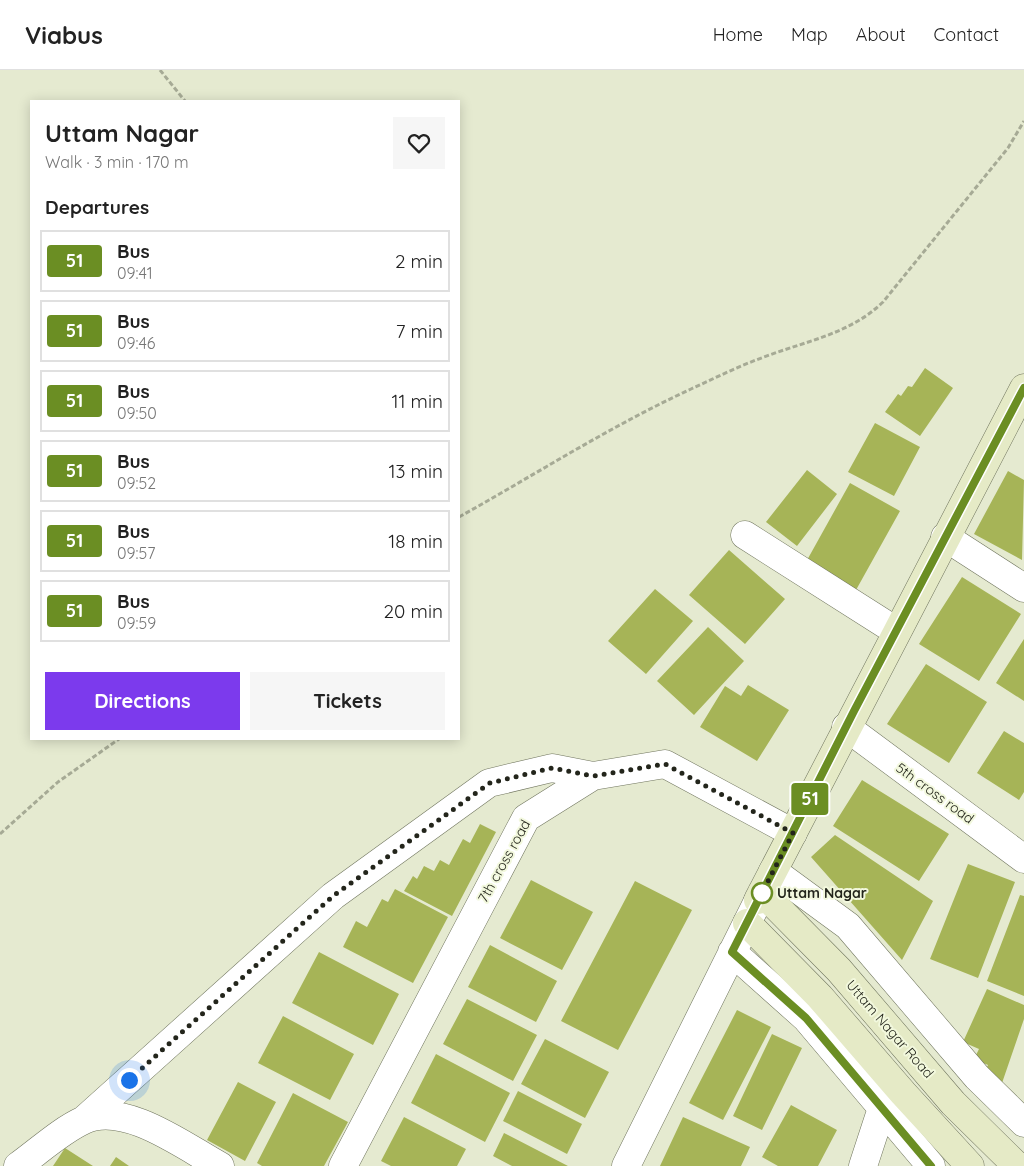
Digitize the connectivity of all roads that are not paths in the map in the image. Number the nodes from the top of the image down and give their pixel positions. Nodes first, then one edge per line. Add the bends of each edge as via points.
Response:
1 (1024, 388) edge
2 (745, 535) dead end
3 (945, 537) junction
4 (1024, 588) edge
5 (896, 631) junction
6 (846, 727) junction
7 (593, 776) junction
8 (793, 833) junction
9 (1024, 859) edge
10 (760, 897) junction
11 (732, 952) junction
12 (882, 1108) junction
13 (85, 1120) junction
14 (1024, 1123) edge
15 (18, 1166) edge
16 (220, 1166) edge
17 (343, 1166) edge
18 (626, 1166) edge
19 (863, 1166) edge
20 (931, 1166) edge
21 (970, 1166) edge
22 (1017, 1166) edge

1 - 3 street
2 - 5 street
3 - 4 street
3 - 5 street
5 - 6 street
6 - 8 street
6 - 9 street, 5th cross road
7 - 8 street, 7th cross road via 665,764
7 - 13 street via 552,768 490,783 333,896
7 - 17 street, 7th cross road via 526,818
8 - 10 street
10 - 11 street
10 - 14 street via 852,930 977,1077
10 - 21 street via 820,997
10 - 22 street, Uttam Nagar Road via 839,970 953,1103
11 - 12 street via 806,1018
11 - 18 street
12 - 19 street
12 - 20 street
13 - 15 street
13 - 16 street via 106,1116 141,1122

